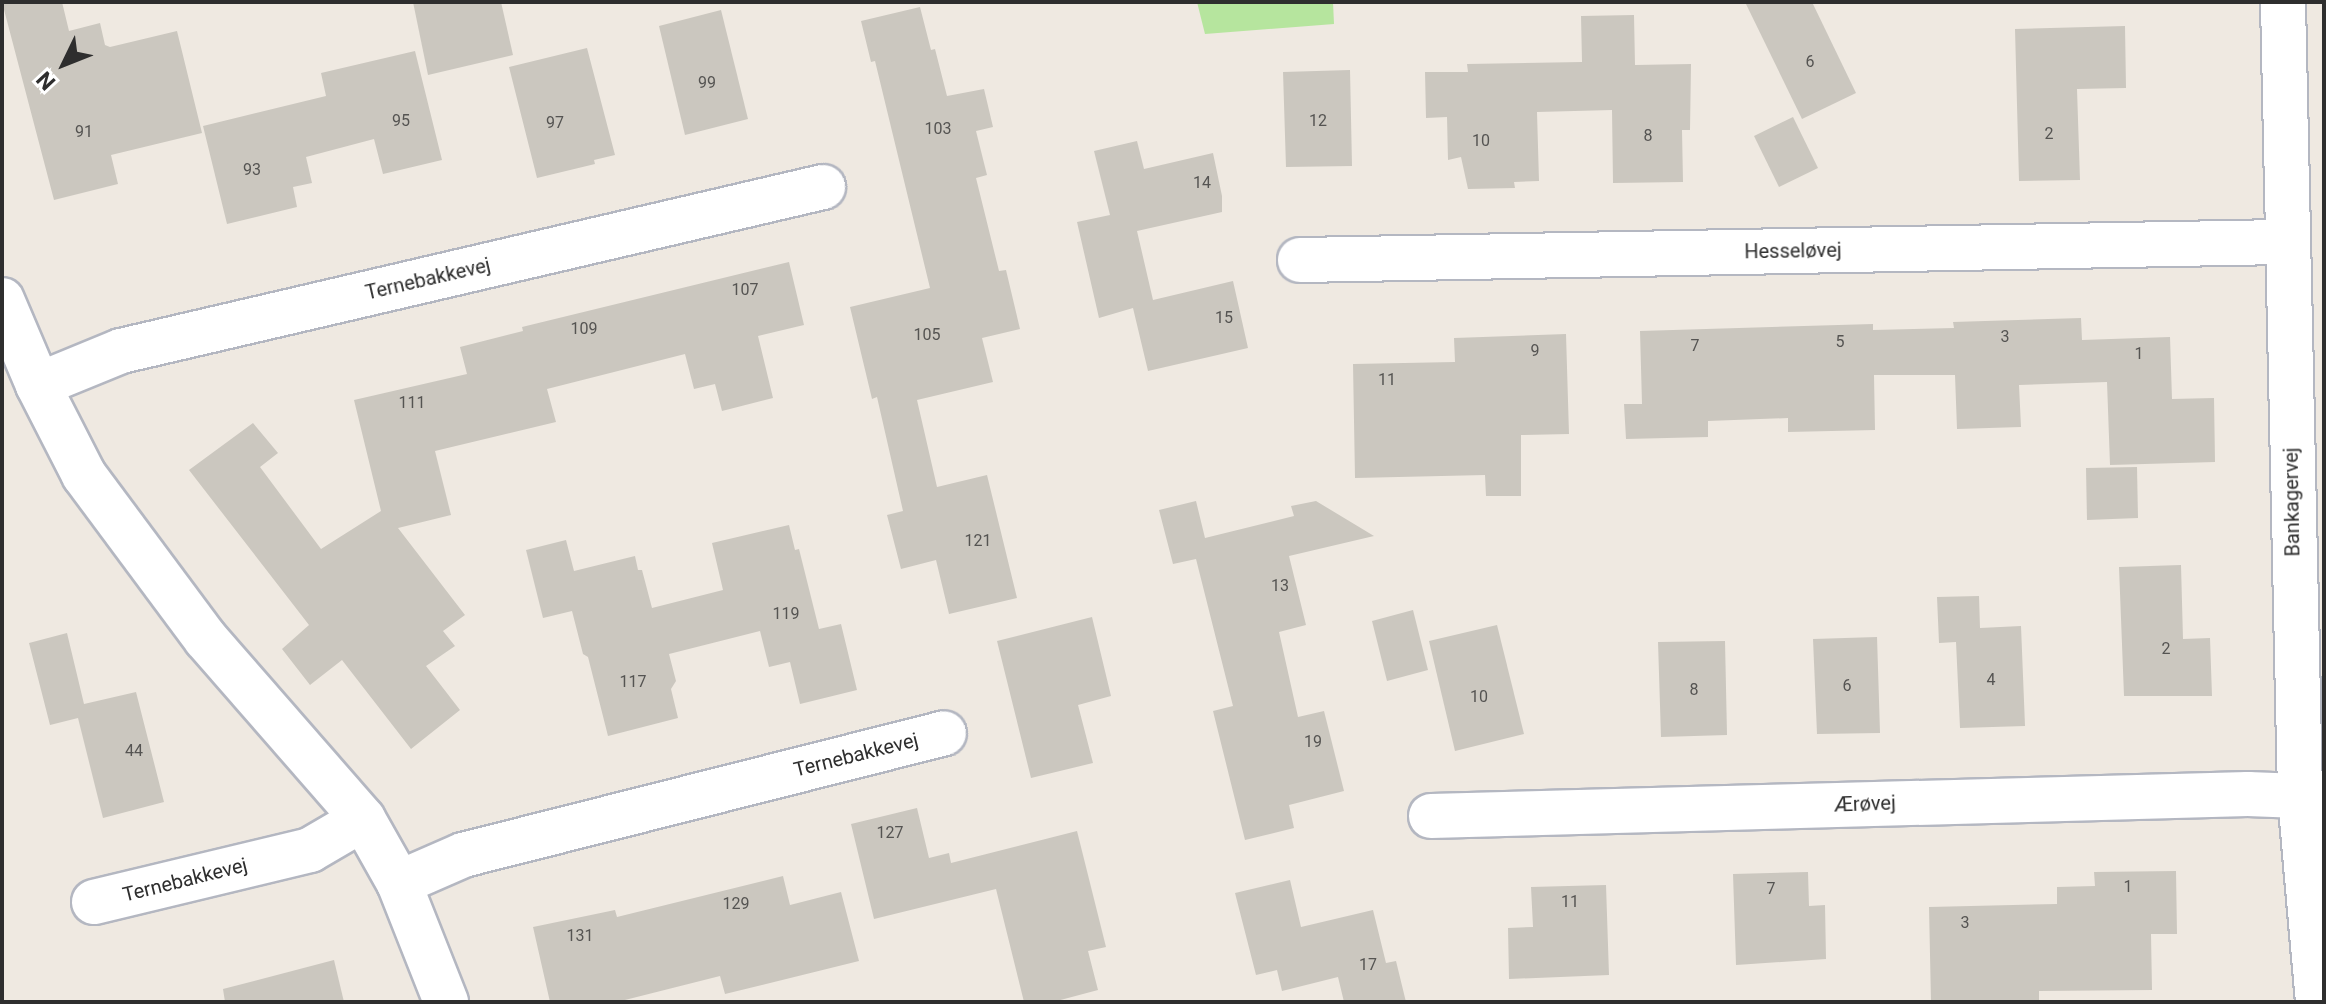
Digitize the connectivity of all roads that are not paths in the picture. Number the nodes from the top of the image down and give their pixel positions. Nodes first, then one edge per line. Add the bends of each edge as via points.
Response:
1 (2283, 2) edge
2 (823, 187) dead end
3 (2286, 242) junction
4 (1300, 260) dead end
5 (2, 300) edge
6 (38, 385) junction
7 (2308, 516) edge
8 (944, 733) dead end
9 (2300, 796) junction
10 (1431, 816) dead end
11 (363, 819) junction
12 (399, 883) junction
13 (94, 902) dead end
14 (446, 1002) edge
15 (2318, 1002) edge

1 - 3 street, Bankagervej
2 - 6 street, Ternebakkevej via 121,351
3 - 4 street, Hesseløvej
3 - 7 street, Bankagervej
5 - 6 street
6 - 11 street via 84,475 206,639
7 - 9 street, Bankagervej
8 - 12 street, Ternebakkevej via 463,855
9 - 10 street, Ærøvej
9 - 15 street, Bankagervej
11 - 12 street
11 - 13 street, Ternebakkevej via 310,850
12 - 14 street

